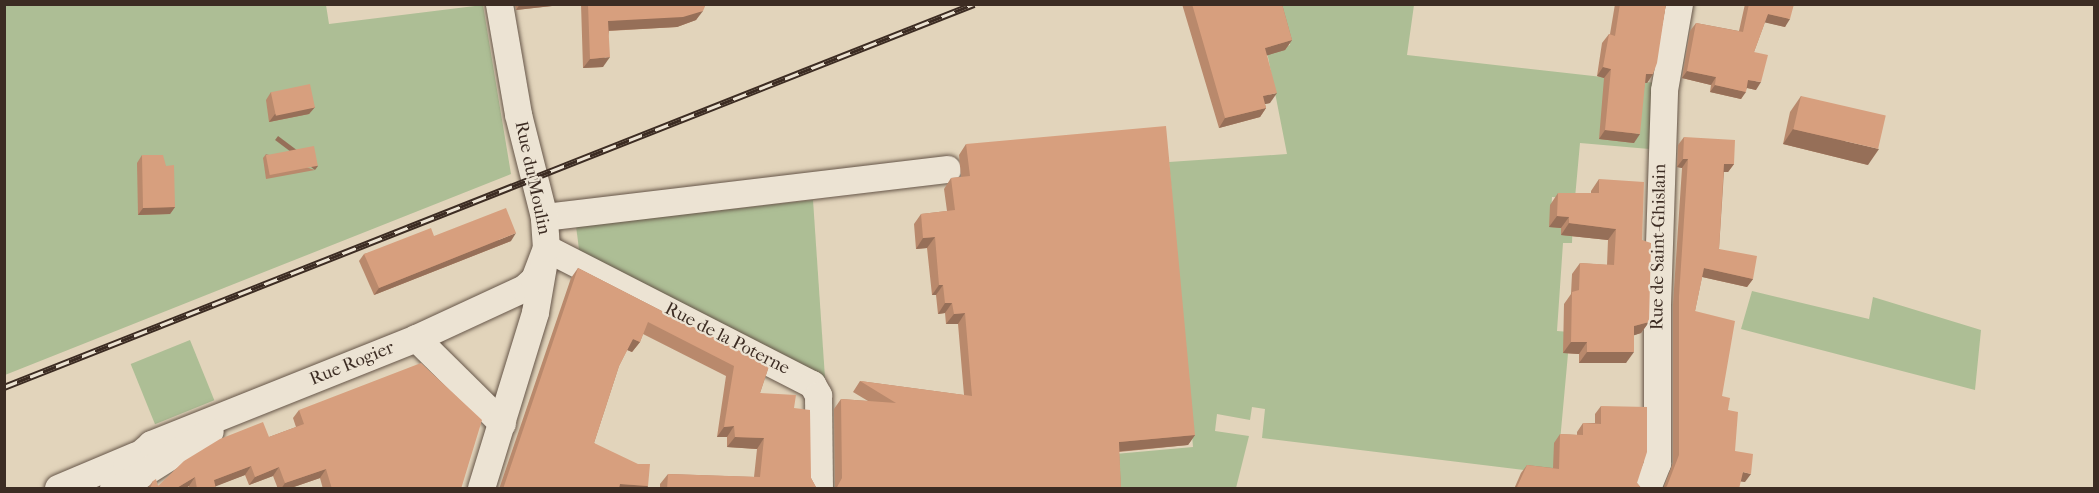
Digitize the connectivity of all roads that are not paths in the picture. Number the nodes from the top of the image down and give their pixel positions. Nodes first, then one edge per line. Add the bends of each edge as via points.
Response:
1 (499, 4) edge
2 (1679, 4) edge
3 (947, 169) dead end
4 (544, 217) junction
5 (546, 248) junction
6 (416, 339) junction
7 (234, 411) junction
8 (502, 423) junction
9 (137, 454) junction
10 (58, 489) edge
11 (113, 489) edge
12 (118, 489) edge
13 (482, 489) edge
14 (819, 489) edge
15 (1647, 489) edge

1 - 4 street, Rue du Moulin via 518,114
2 - 15 street, Rue de Saint-Ghislain via 1664,90 1657,464
3 - 4 street
4 - 5 street, Rue du Moulin
5 - 6 street, Rue Rogier via 534,279 524,288
5 - 8 street, Rue du Moulin via 535,312
5 - 14 street, Rue de la Poterne via 812,384 818,394
6 - 7 street, Rue Rogier
6 - 8 street
7 - 9 street, Rue Rogier via 167,436
7 - 12 street
8 - 13 street, Rue du Moulin
9 - 10 street, Rue Rogier
9 - 11 street

